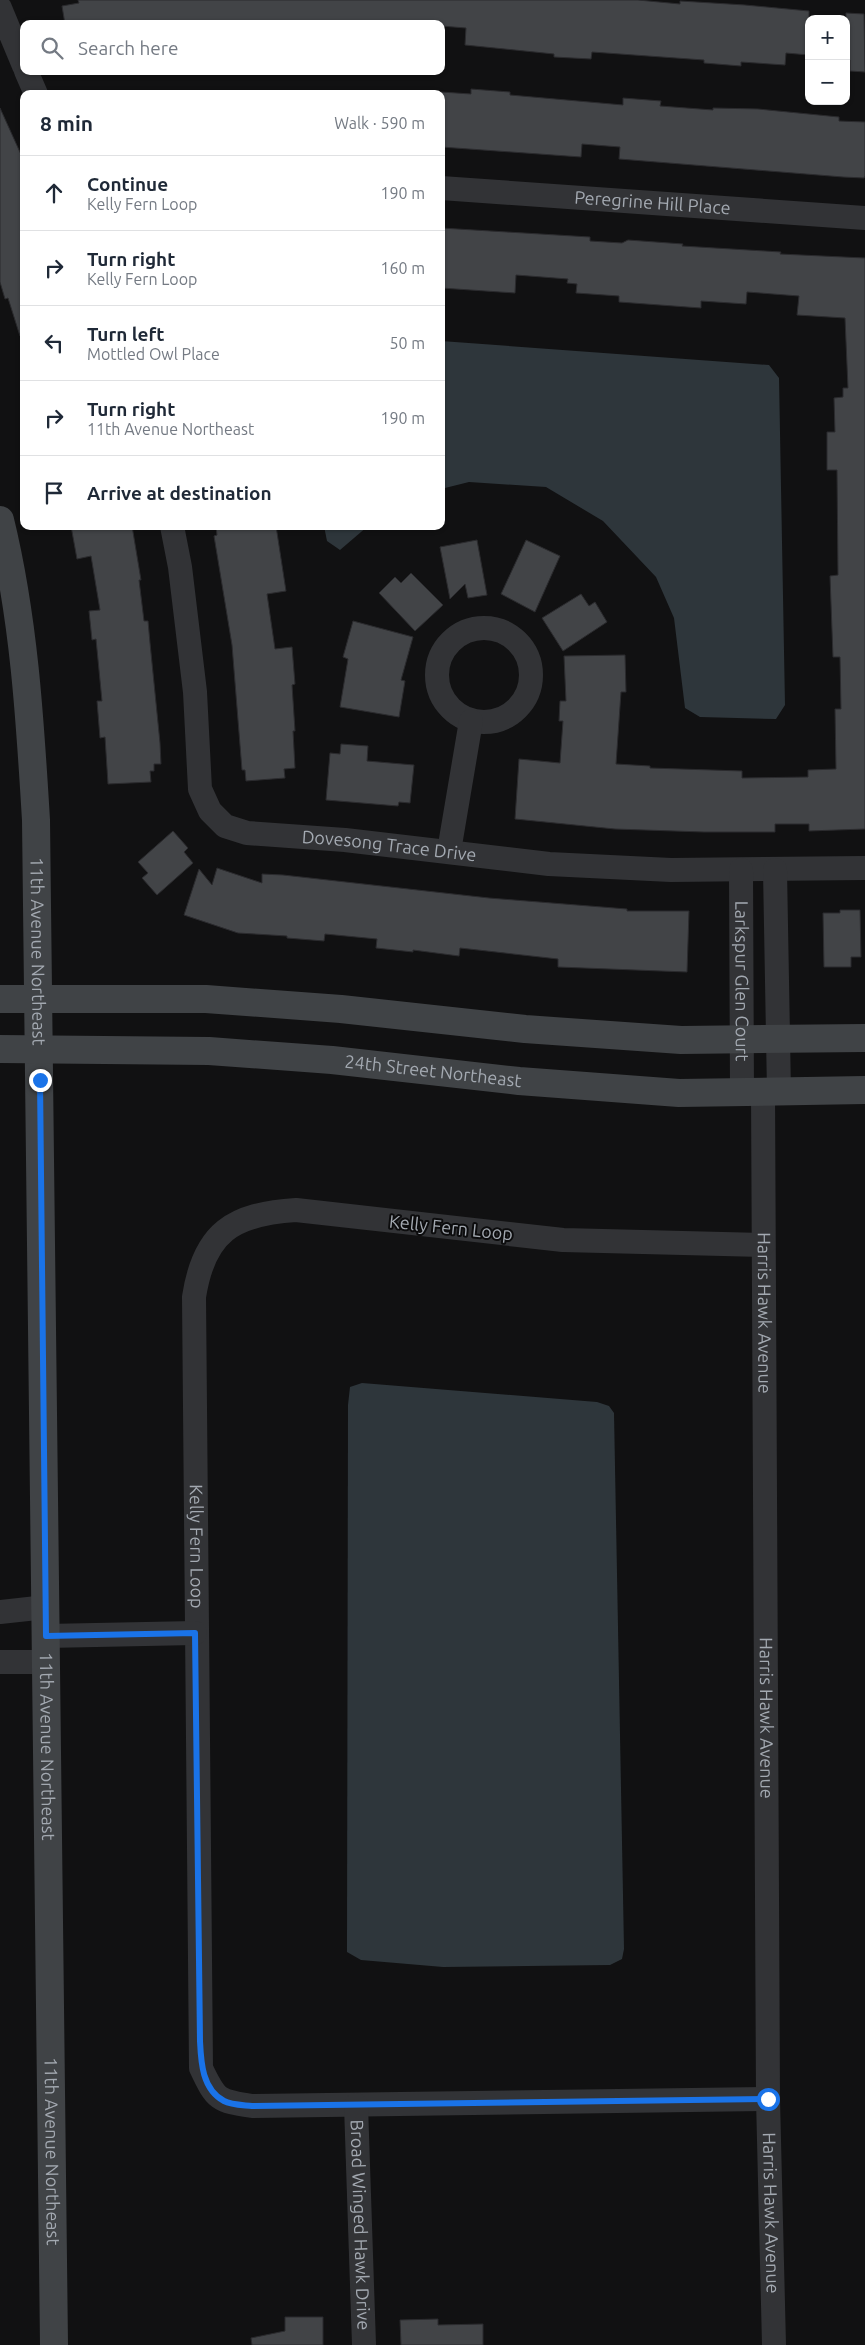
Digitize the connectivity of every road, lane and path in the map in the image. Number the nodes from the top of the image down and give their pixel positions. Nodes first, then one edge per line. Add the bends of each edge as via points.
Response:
1 (0, 8) edge
2 (20, 56) edge
3 (28, 75) edge
4 (34, 90) edge
5 (445, 188) edge
6 (865, 218) edge
7 (0, 520) edge
8 (173, 530) edge
9 (471, 721) dead end
10 (449, 851) junction
11 (865, 868) edge
12 (741, 870) junction
13 (775, 870) junction
14 (0, 999) edge
15 (39, 1000) junction
16 (865, 1038) edge
17 (742, 1040) junction
18 (778, 1040) junction
19 (0, 1049) edge
20 (40, 1050) junction
21 (865, 1090) edge
22 (761, 1092) junction
23 (763, 1245) junction
24 (46, 1608) junction
25 (0, 1612) edge
26 (195, 1633) junction
27 (46, 1649) junction
28 (0, 1662) edge
29 (768, 2099) junction
30 (356, 2105) junction
31 (54, 2345) edge
32 (364, 2345) edge
33 (774, 2345) edge

1 - 2 street
3 - 4 street
5 - 6 street, Peregrine Hill Place
7 - 15 street, 11th Avenue Northeast via 29,689 36,820
8 - 10 street, Dovesong Trace Drive via 195,692 200,789 210,811 225,826 246,833
9 - 10 street
10 - 12 street, Dovesong Trace Drive via 550,864
11 - 13 street, Dovesong Trace Drive
12 - 13 street, Dovesong Trace Drive
12 - 17 street, Larkspur Glen Court
13 - 18 street, Larkspur Glen Court
14 - 15 street
15 - 17 street via 206,999 341,1009 525,1030 681,1040
15 - 20 street, 11th Avenue Northeast
16 - 18 street
17 - 18 street
17 - 22 street, Larkspur Glen Court
18 - 22 street, Larkspur Glen Court
19 - 20 street, 24th Street Northeast
20 - 22 street, 24th Street Northeast via 209,1051 332,1060 529,1082 679,1092
20 - 24 street, 11th Avenue Northeast
21 - 22 street, 24th Street Northeast
22 - 23 street, Harris Hawk Avenue
23 - 26 street, Kelly Fern Loop via 563,1240 296,1210 247,1217 225,1230 206,1253 194,1297
23 - 29 street, Harris Hawk Avenue
24 - 25 street
24 - 27 street, 11th Avenue Northeast
26 - 27 street
26 - 30 street, Kelly Fern Loop via 201,2068 210,2088 225,2102 252,2106
27 - 28 street
27 - 31 street, 11th Avenue Northeast
29 - 30 street, Kelly Fern Loop
29 - 33 street, Harris Hawk Avenue
30 - 32 street, Broad Winged Hawk Drive

